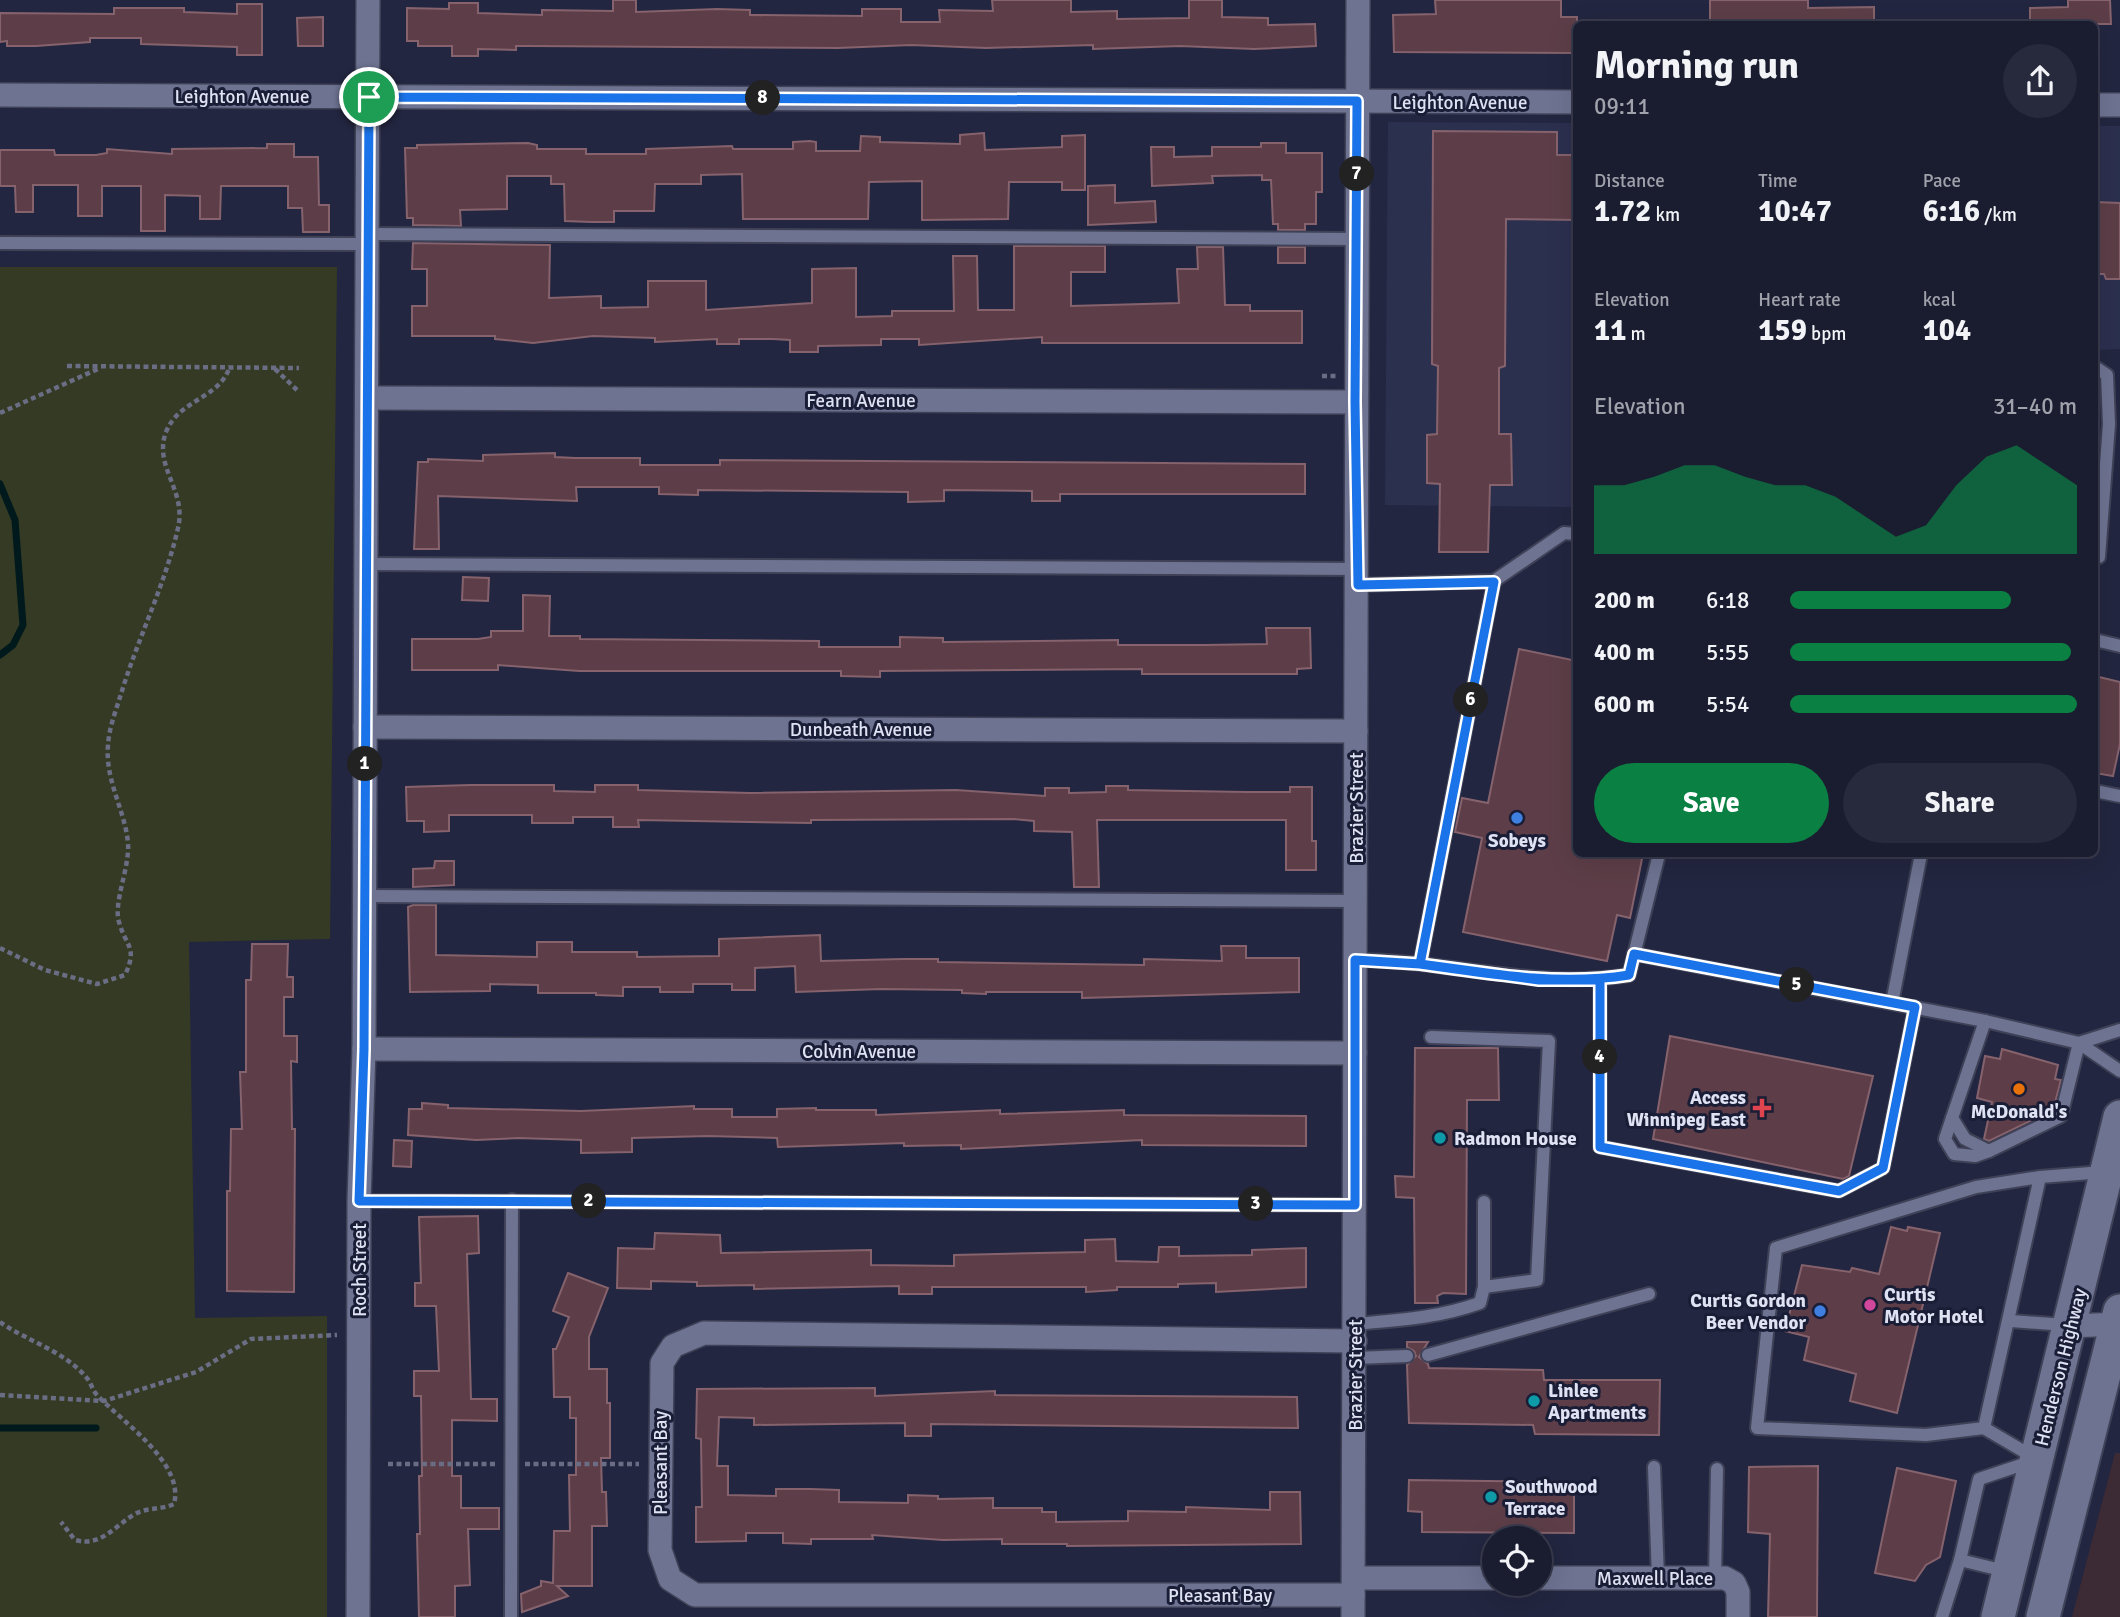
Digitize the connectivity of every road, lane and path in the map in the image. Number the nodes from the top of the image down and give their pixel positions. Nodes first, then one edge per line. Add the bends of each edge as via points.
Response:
1 (368, 0) edge
2 (1358, 0) edge
3 (0, 95) edge
4 (369, 97) junction
5 (1357, 101) junction
6 (1573, 102) edge
7 (2098, 105) edge
8 (2120, 105) edge
9 (368, 239) junction
10 (1357, 239) junction
11 (0, 243) edge
12 (67, 366) dead end
13 (105, 366) junction
14 (230, 366) junction
15 (274, 368) junction
16 (299, 368) dead end
17 (2098, 369) edge
18 (297, 390) dead end
19 (367, 398) junction
20 (1355, 402) junction
21 (0, 413) edge
22 (1573, 534) edge
23 (2099, 556) dead end
24 (366, 564) junction
25 (1358, 577) junction
26 (1494, 582) junction
27 (2098, 641) edge
28 (2120, 646) edge
29 (365, 727) junction
30 (1356, 730) junction
31 (2098, 791) edge
32 (2120, 795) edge
33 (1658, 857) edge
34 (1920, 857) edge
35 (365, 896) junction
36 (1355, 901) junction
37 (0, 948) edge
38 (1634, 954) junction
39 (1355, 960) junction
40 (1420, 964) junction
41 (1600, 980) junction
42 (1892, 1003) junction
43 (1915, 1007) junction
44 (1985, 1020) junction
45 (2120, 1030) edge
46 (1431, 1037) dead end
47 (2079, 1043) junction
48 (364, 1049) junction
49 (1355, 1053) junction
50 (2120, 1071) edge
51 (2120, 1116) edge
52 (2107, 1172) junction
53 (2040, 1177) junction
54 (512, 1200) junction
55 (359, 1201) junction
56 (1484, 1202) dead end
57 (1355, 1205) junction
58 (1484, 1287) junction
59 (1649, 1294) dead end
60 (2119, 1319) edge
61 (2011, 1321) junction
62 (0, 1322) edge
63 (2070, 1326) junction
64 (359, 1334) junction
65 (1355, 1341) junction
66 (1428, 1355) dead end
67 (1407, 1356) dead end
68 (0, 1395) edge
69 (104, 1401) junction
70 (1984, 1428) junction
71 (2037, 1460) junction
72 (1654, 1467) dead end
73 (1717, 1469) dead end
74 (61, 1522) dead end
75 (1960, 1560) junction
76 (2009, 1572) junction
77 (1552, 1578) edge
78 (1658, 1578) junction
79 (1715, 1578) junction
80 (1482, 1580) edge
81 (1354, 1597) edge
82 (358, 1617) edge
83 (511, 1617) edge
84 (1738, 1617) edge
85 (1942, 1617) edge
86 (1998, 1617) edge
87 (2043, 1617) edge

1 - 4 street, Roch Street
2 - 5 street, Brazier Street
3 - 4 street, Leighton Avenue
4 - 5 street, Leighton Avenue
4 - 9 street, Roch Street
5 - 6 street, Leighton Avenue
5 - 10 street, Brazier Street
7 - 8 street
9 - 10 lane
9 - 11 lane
9 - 19 street, Roch Street
10 - 20 street, Brazier Street
12 - 13 path
13 - 14 path
13 - 21 path
14 - 15 path
14 - 37 path via 216,390 178,412 167,430 162,460 181,506 179,526 132,659 108,744 109,779 128,841 118,920 133,958 125,975 97,984 45,970
15 - 16 path
15 - 18 path
17 - 23 lane via 2107,375 2109,424
19 - 20 street, Fearn Avenue
19 - 24 street, Roch Street
20 - 25 street, Brazier Street
22 - 26 lane via 1564,533
24 - 25 lane
24 - 29 street, Roch Street
25 - 26 lane
25 - 30 street, Brazier Street
26 - 40 lane
27 - 28 lane
29 - 30 street, Dunbeath Avenue
29 - 35 street, Roch Street
30 - 36 street, Brazier Street
31 - 32 lane
33 - 38 lane
34 - 42 lane
35 - 36 lane
35 - 48 street, Roch Street
36 - 39 street, Brazier Street
38 - 41 lane via 1629,975
38 - 42 lane
39 - 40 lane
39 - 49 street, Brazier Street
40 - 41 lane via 1539,980
41 - 43 lane via 1600,1147 1839,1191 1883,1168
42 - 43 lane
43 - 44 lane
44 - 47 lane
44 - 47 lane via 1952,1118 1965,1139 1989,1150 2061,1116
45 - 47 lane
46 - 58 lane via 1549,1041 1537,1280
47 - 50 lane
48 - 49 street, Colvin Avenue
48 - 55 street, Roch Street
49 - 57 street, Brazier Street
51 - 52 main road, Henderson Highway
52 - 53 lane
52 - 63 main road, Henderson Highway
53 - 61 lane
53 - 70 lane via 1976,1187 1776,1248 1757,1428 1926,1435
54 - 55 lane
54 - 57 lane
54 - 83 lane
55 - 64 street, Roch Street
56 - 58 lane
57 - 65 street, Brazier Street
58 - 65 lane via 1480,1303
59 - 66 lane
60 - 63 street
60 - 87 main road
61 - 63 lane
61 - 70 lane
62 - 69 path via 87,1377
63 - 71 main road, Henderson Highway
64 - 69 path via 251,1339 196,1373
64 - 82 street, Roch Street
65 - 67 lane
65 - 81 street, Brazier Street
65 - 81 street, Pleasant Bay via 704,1332 673,1346 662,1363 659,1464 660,1550 670,1579 695,1595
68 - 69 path
69 - 74 path via 134,1427 158,1457 177,1493 174,1504 136,1513 108,1534 86,1543 75,1540
70 - 71 lane
71 - 75 lane via 1979,1479
71 - 76 main road, Henderson Highway
72 - 78 lane
73 - 79 lane
75 - 76 lane
75 - 85 lane
76 - 86 main road, Henderson Highway
77 - 78 street, Maxwell Place
78 - 79 street, Maxwell Place
79 - 84 street, Maxwell Place via 1734,1583
80 - 81 street

